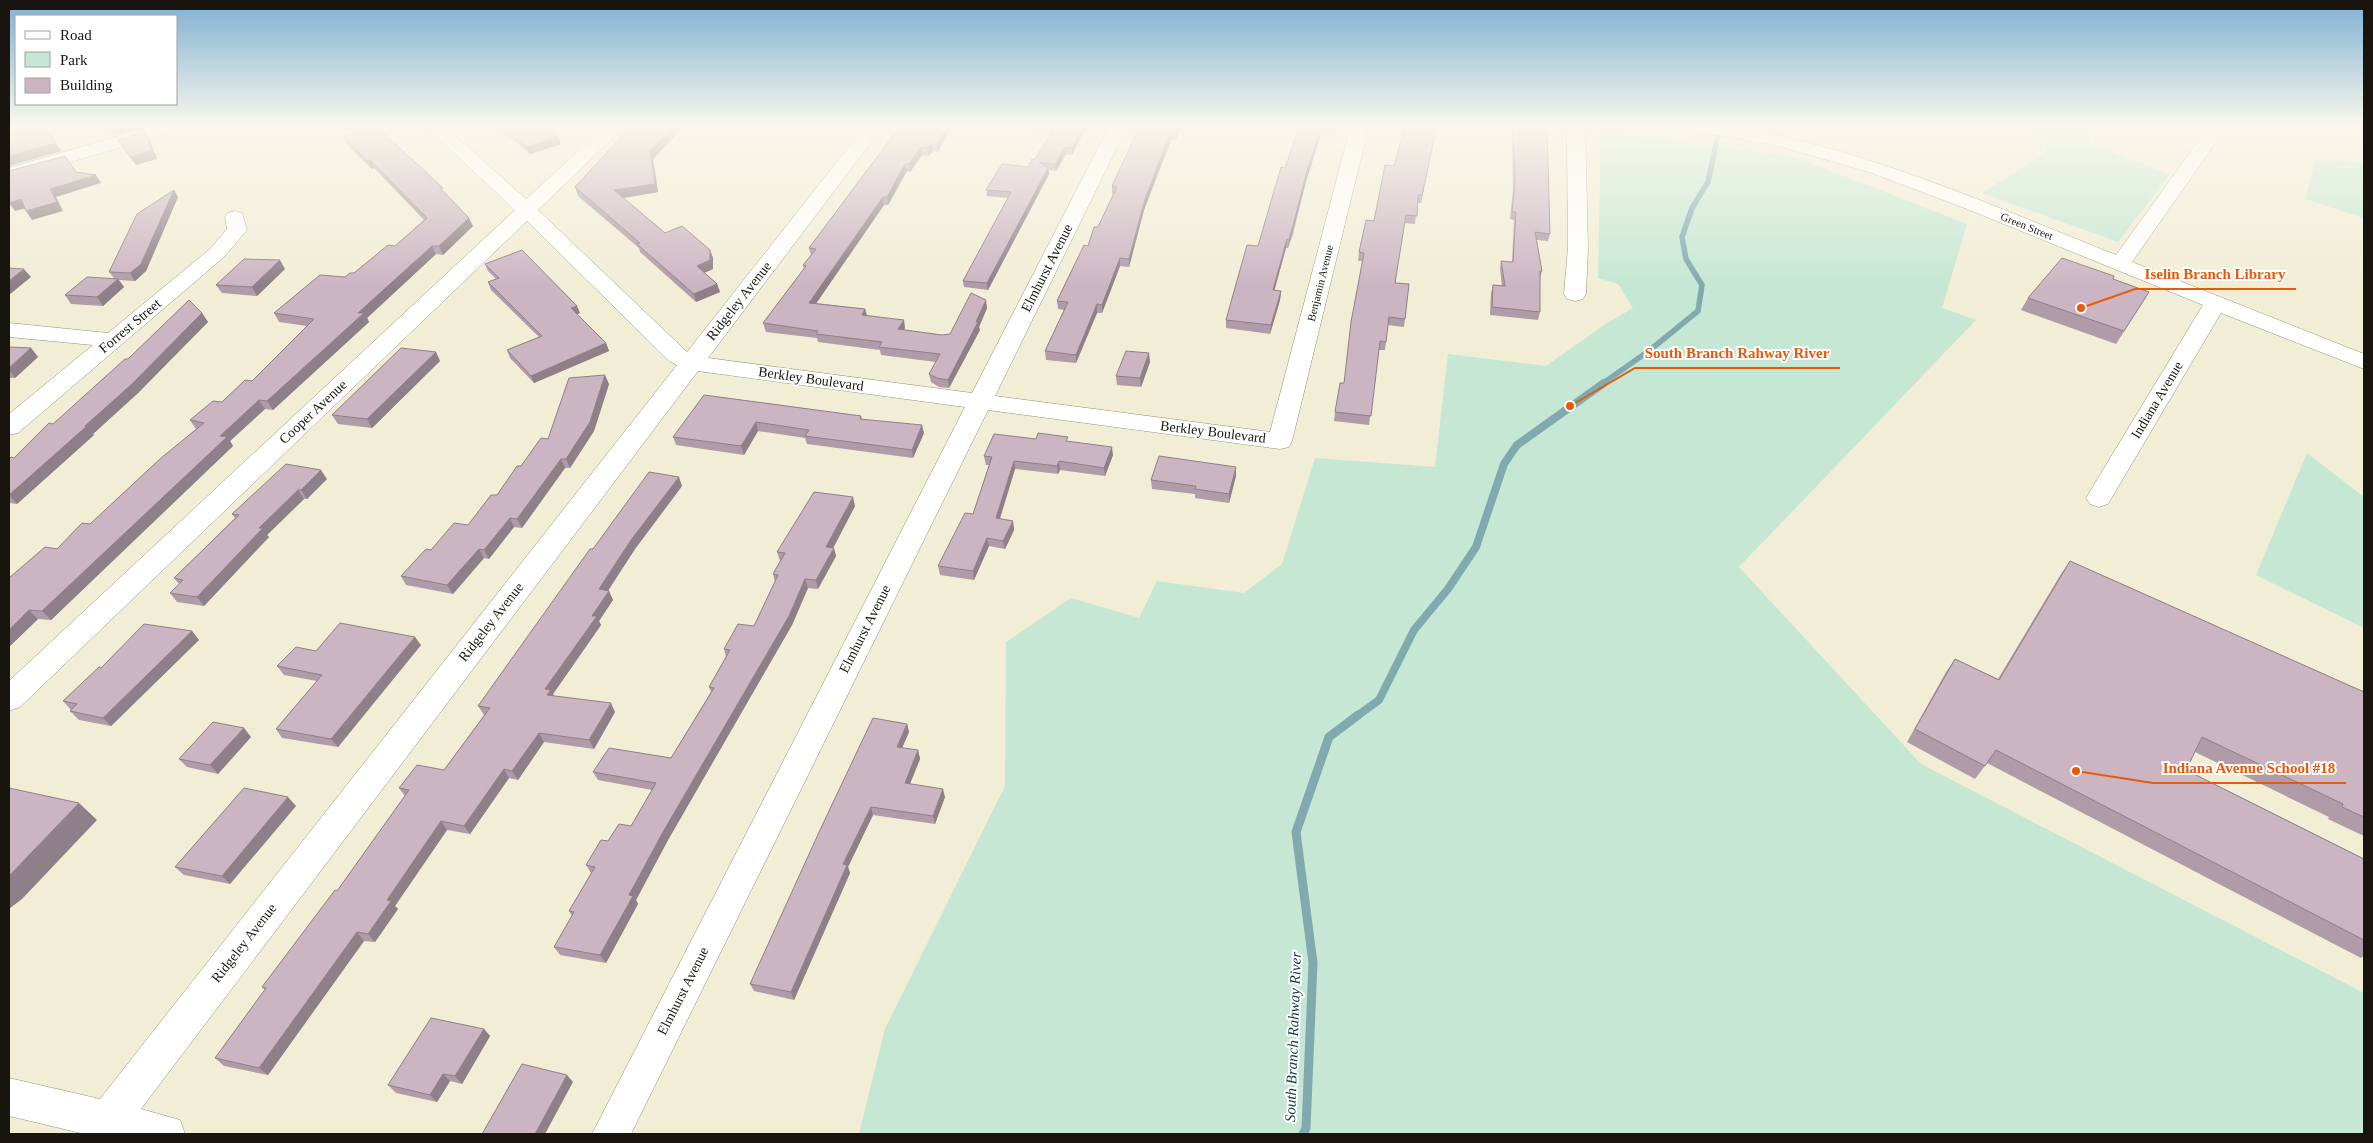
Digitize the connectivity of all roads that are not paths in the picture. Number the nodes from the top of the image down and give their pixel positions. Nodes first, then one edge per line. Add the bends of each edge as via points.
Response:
1 (491, 178) edge
2 (561, 178) edge
3 (834, 178) edge
4 (1092, 178) edge
5 (1346, 178) edge
6 (1577, 178) edge
7 (1905, 178) edge
8 (2181, 178) edge
9 (526, 211) junction
10 (235, 217) dead end
11 (2120, 264) junction
12 (1575, 294) dead end
13 (2216, 302) junction
14 (9, 330) edge
15 (113, 340) junction
16 (2364, 362) edge
17 (691, 363) junction
18 (979, 402) junction
19 (9, 427) edge
20 (1280, 441) joint
21 (2099, 498) dead end
22 (9, 699) edge
23 (9, 1097) edge
24 (108, 1120) junction
25 (166, 1134) edge
26 (610, 1134) edge

1 - 9 street, Berkley Boulevard
2 - 9 street, Cooper Avenue
3 - 17 street, Ridgeley Avenue
4 - 18 street, Elmhurst Avenue
5 - 20 street, Benjamin Avenue
6 - 12 street
7 - 11 street, Green Street
8 - 11 street
9 - 17 street, Berkley Boulevard via 677,356
9 - 22 street, Cooper Avenue
10 - 15 street, Forrest Street via 237,230 225,246
11 - 13 street, Green Street
13 - 16 street, Green Street
13 - 21 street, Indiana Avenue
14 - 15 street
15 - 19 street, Forrest Street
17 - 18 street, Berkley Boulevard
17 - 24 street, Ridgeley Avenue
18 - 20 street, Berkley Boulevard
18 - 26 street, Elmhurst Avenue
23 - 24 street
24 - 25 street

